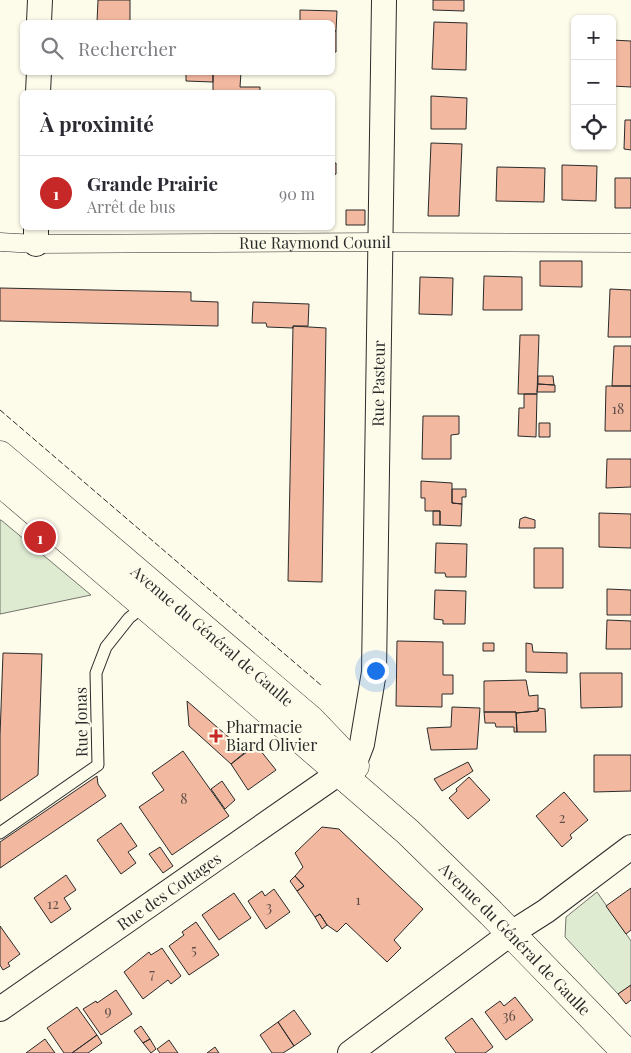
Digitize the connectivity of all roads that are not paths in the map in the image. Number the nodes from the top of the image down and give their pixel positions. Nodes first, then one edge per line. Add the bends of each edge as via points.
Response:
1 (40, 0) edge
2 (384, 0) edge
3 (39, 20) edge
4 (38, 75) edge
5 (38, 90) edge
6 (36, 236) edge
7 (0, 242) edge
8 (380, 242) junction
9 (631, 243) edge
10 (0, 455) edge
11 (0, 482) edge
12 (144, 606) junction
13 (281, 694) junction
14 (347, 769) junction
15 (0, 833) edge
16 (631, 847) edge
17 (510, 934) junction
18 (0, 1009) edge
19 (625, 1050) edge
20 (350, 1053) edge

1 - 3 street
2 - 8 street, Rue Pasteur
4 - 5 street
6 - 7 street, Rue Raymond Counil
6 - 8 street, Rue Raymond Counil
8 - 9 street, Rue Raymond Counil
8 - 14 street, Rue Pasteur via 374,672 362,744
10 - 13 main road, Avenue du Général de Gaulle
11 - 12 main road, Avenue du Général de Gaulle
12 - 13 lane via 160,605 215,652
12 - 14 main road, Avenue du Général de Gaulle
12 - 15 lane, Rue Jonas via 129,618 106,648 96,673 98,765
13 - 14 main road, Avenue du Général de Gaulle via 311,720
14 - 17 main road, Avenue du Général de Gaulle
14 - 18 street, Rue des Cottages
16 - 17 street
17 - 19 main road, Avenue du Général de Gaulle
17 - 20 street

